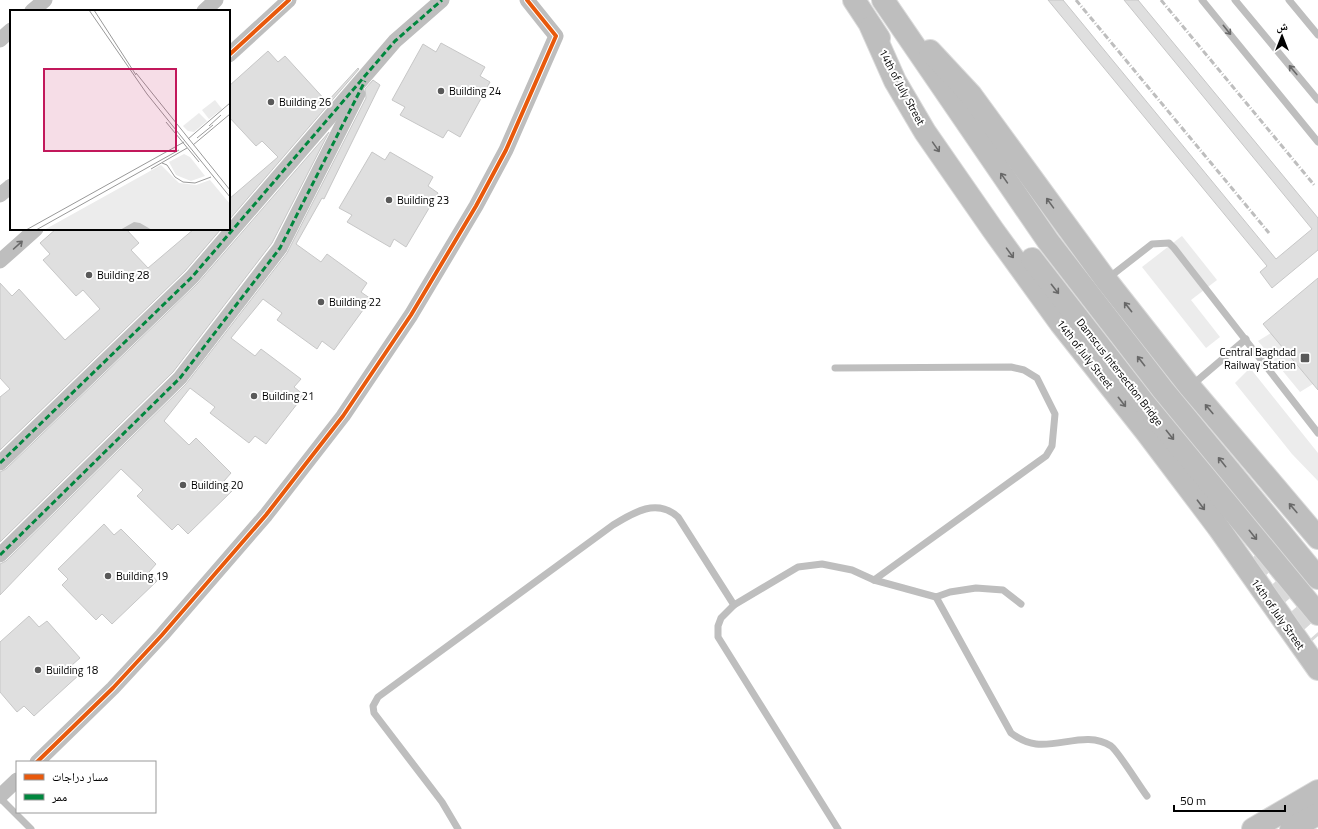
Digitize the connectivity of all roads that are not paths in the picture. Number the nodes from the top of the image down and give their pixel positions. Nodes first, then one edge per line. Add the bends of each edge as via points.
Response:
1 (45, 0) edge
2 (216, 0) edge
3 (289, 0) edge
4 (442, 0) edge
5 (527, 0) edge
6 (854, 0) edge
7 (1202, 0) edge
8 (1235, 0) edge
9 (1289, 0) edge
10 (889, 8) edge
11 (33, 10) edge
12 (205, 10) edge
13 (871, 26) junction
14 (10, 31) edge
15 (1318, 35) edge
16 (0, 40) edge
17 (230, 54) edge
18 (371, 70) junction
19 (1318, 100) edge
20 (935, 120) joint
21 (1318, 142) edge
22 (10, 187) edge
23 (0, 195) edge
24 (35, 230) edge
25 (0, 261) edge
26 (1106, 280) junction
27 (1246, 339) junction
28 (835, 368) dead end
29 (1190, 387) junction
30 (1318, 433) edge
31 (0, 463) edge
32 (1318, 538) edge
33 (0, 555) edge
34 (1318, 578) edge
35 (874, 580) junction
36 (936, 597) junction
37 (1021, 604) dead end
38 (734, 605) junction
39 (1318, 614) edge
40 (1318, 669) edge
41 (38, 761) edge
42 (16, 781) edge
43 (1318, 791) edge
44 (1147, 796) dead end
45 (0, 797) edge
46 (1318, 814) edge
47 (31, 829) edge
48 (458, 829) edge
49 (838, 829) edge
50 (1253, 829) edge
51 (1291, 829) edge

1 - 11 street
2 - 12 street
3 - 17 street
4 - 18 street via 395,42
5 - 41 street via 556,36 506,150 411,315 343,416 266,515 137,662
6 - 13 main road, 14th of July Street
7 -> 21 lane
19 -> 8 lane
9 - 15 lane
26 -> 10 main road via 971,95
34 -> 10 main road, Damscus Intersection Bridge via 1163,390 1048,241
13 - 20 main road, 14th of July Street
13 -> 40 main road, 14th of July Street via 896,81 925,132 993,230 1218,527
14 - 16 street
18 - 31 street via 192,277
18 - 33 street via 280,248 180,378
20 -> 39 main road, Damscus Intersection Bridge via 1043,273 1144,403
22 - 23 street
25 -> 24 street
26 - 27 lane via 1152,244 1168,243
29 -> 26 main road
27 - 29 lane
27 - 30 lane
28 - 35 lane via 1011,367 1024,370 1036,378 1055,414 1052,446 1046,456
32 -> 29 main road
35 - 36 lane
35 - 38 lane via 852,570 822,564 798,567
36 - 37 lane via 950,592 983,588 1003,590
36 - 44 lane via 1011,733 1020,740 1035,744 1098,740 1113,747
38 - 48 lane via 678,517 666,508 644,508 613,525 378,697 373,706 374,713 442,802
38 - 49 lane via 721,618 718,636
42 - 45 street
43 - 50 main road
45 - 47 lane
46 - 51 main road

